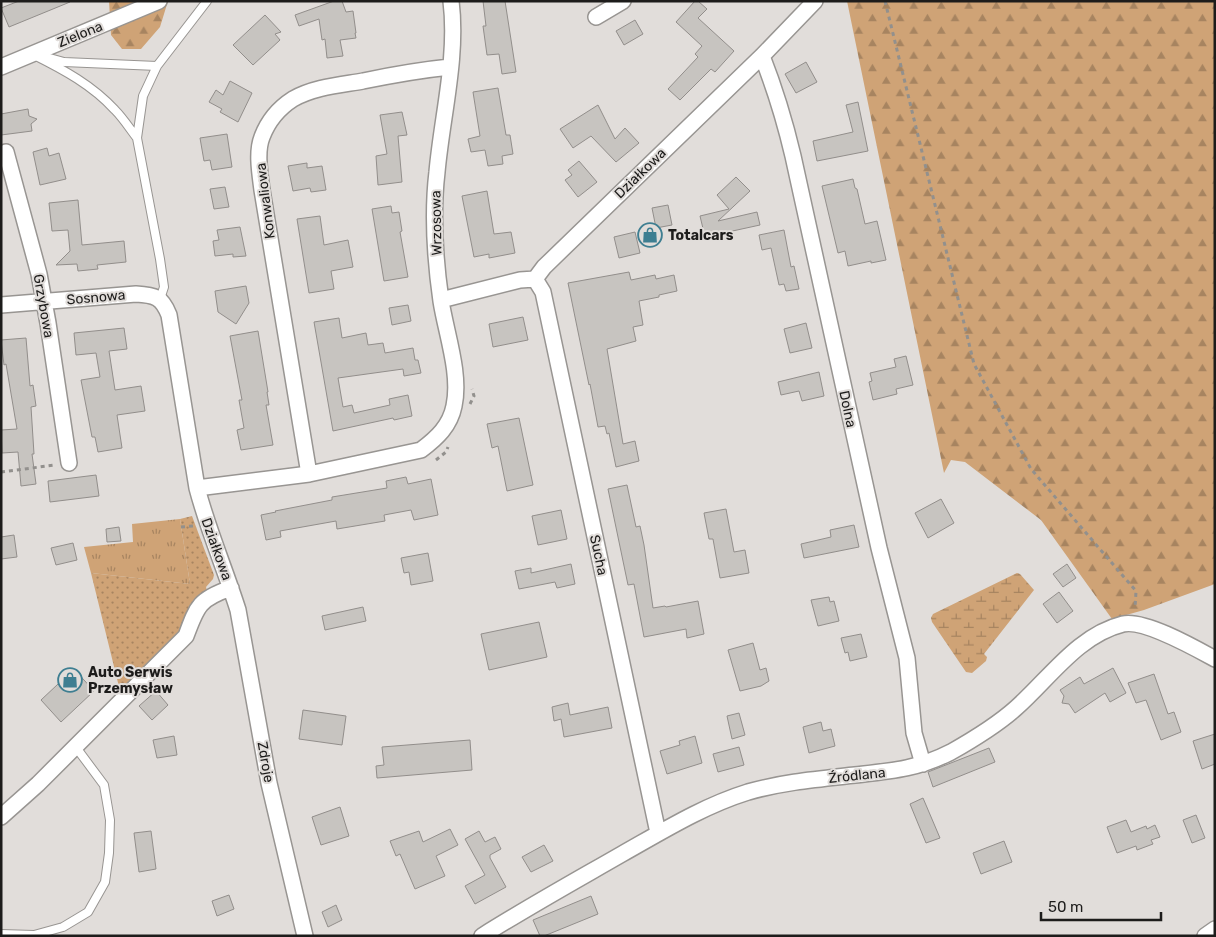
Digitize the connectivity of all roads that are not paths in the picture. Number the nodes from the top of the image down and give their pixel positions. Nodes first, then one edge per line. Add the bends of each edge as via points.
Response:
1 (159, 1) edge
2 (208, 1) edge
3 (451, 1) edge
4 (623, 1) edge
5 (815, 1) edge
6 (596, 17) dead end
7 (32, 54) junction
8 (762, 56) junction
9 (1, 66) edge
10 (157, 66) junction
11 (450, 67) junction
12 (137, 138) junction
13 (6, 152) dead end
14 (535, 279) junction
15 (160, 299) junction
16 (441, 300) junction
17 (44, 302) junction
18 (1, 305) edge
19 (69, 463) road end
20 (309, 474) junction
21 (197, 488) junction
22 (231, 588) junction
23 (1215, 659) edge
24 (75, 746) junction
25 (923, 764) junction
26 (1, 817) edge
27 (658, 833) junction
28 (1215, 928) edge
29 (1, 934) edge
30 (305, 936) edge
31 (482, 936) edge
32 (1204, 936) edge

1 - 7 street, Zielona
2 - 10 lane
3 - 11 street, Wrzosowa via 453,35
4 - 6 street
5 - 8 street, Działkowa
7 - 9 street, Zielona
7 - 10 lane via 64,62
7 - 12 lane via 94,89
8 - 14 street, Działkowa
8 - 25 street, Dolna via 774,84 793,156 879,548 907,658 914,733
10 - 12 lane via 143,96
11 - 16 street, Wrzosowa via 435,192 436,257
11 - 20 street, Konwaliowa via 306,93 279,111 261,139 262,190
12 - 15 lane via 160,259 164,288
13 - 17 street, Grzybowa
14 - 16 street
14 - 27 street, Sucha via 543,292
15 - 17 street, Sosnowa via 136,294
15 - 21 street, Działkowa via 166,305 171,322
16 - 20 street, Wrzosowa via 456,389 443,441 421,450
17 - 18 street, Sosnowa
17 - 19 street, Grzybowa
20 - 21 street
21 - 22 street, Działkowa
22 - 24 street, Działkowa via 213,594 199,606 186,636
22 - 30 street, Zdroje via 244,638 269,783
23 - 25 street, Źródlana via 1149,627 1134,624 1113,627 1057,665 1004,718 950,752
24 - 26 street, Działkowa
24 - 29 lane via 104,785 110,820 110,853 105,882 88,912 62,927 34,935
25 - 27 street, Źródlana via 910,769 748,792
27 - 31 street, Źródlana
28 - 32 street

